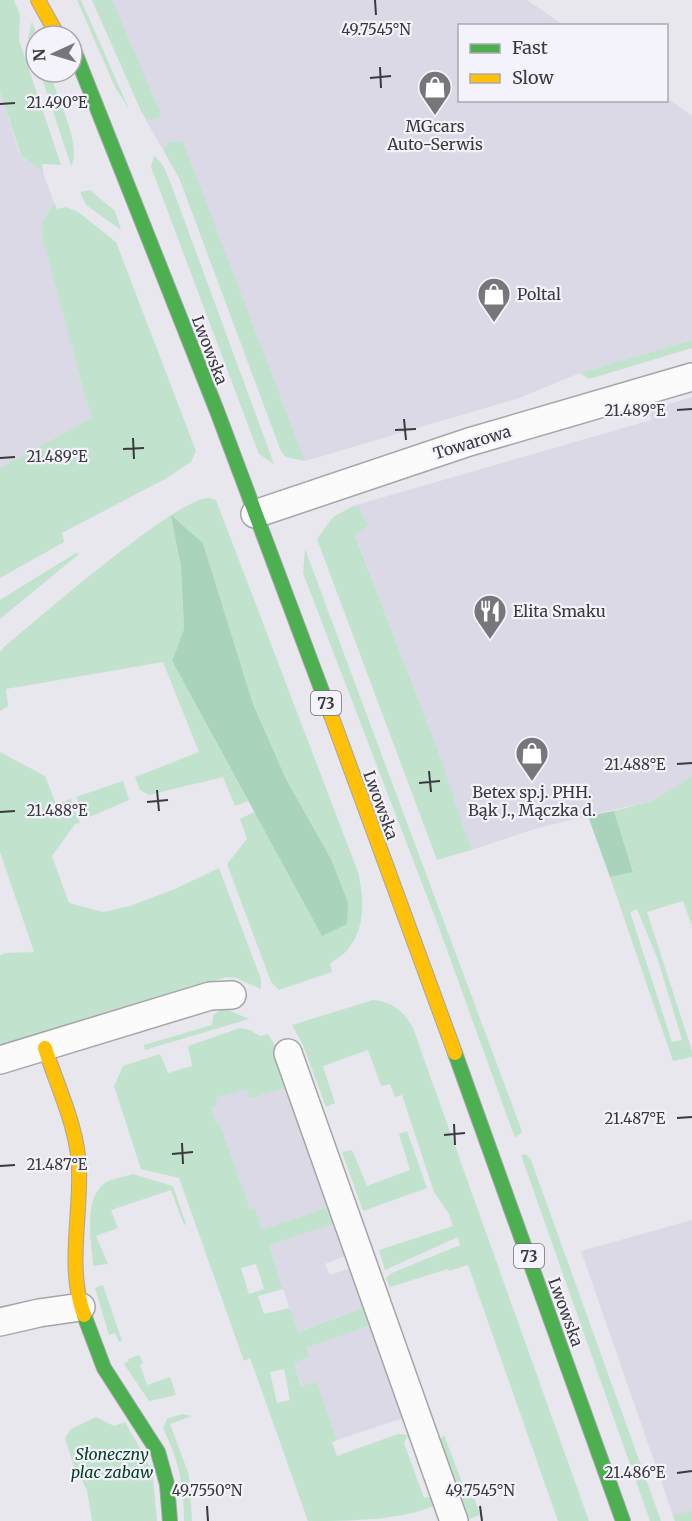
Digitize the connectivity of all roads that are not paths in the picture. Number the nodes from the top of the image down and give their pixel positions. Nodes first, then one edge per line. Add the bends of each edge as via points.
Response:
1 (38, 0) edge
2 (54, 0) edge
3 (51, 24) edge
4 (63, 24) edge
5 (84, 75) edge
6 (84, 83) edge
7 (96, 105) junction
8 (692, 377) edge
9 (255, 514) junction
10 (232, 995) dead end
11 (45, 1048) junction
12 (288, 1053) dead end
13 (0, 1060) edge
14 (81, 1307) junction
15 (0, 1322) edge
16 (170, 1521) edge
17 (454, 1521) edge
18 (623, 1521) edge

1 - 3 main road
2 - 4 main road
5 - 7 main road, Lwowska / 73
6 - 7 main road, Lwowska / 73
7 - 9 main road, Lwowska / 73
8 - 9 street, Towarowa via 469,442
9 - 18 main road, Lwowska / 73 via 481,1123
10 - 11 street via 210,996
11 - 13 street
11 - 14 main road via 79,1166 76,1265
12 - 17 street
14 - 15 street
14 - 16 main road via 104,1368 160,1458 168,1484

